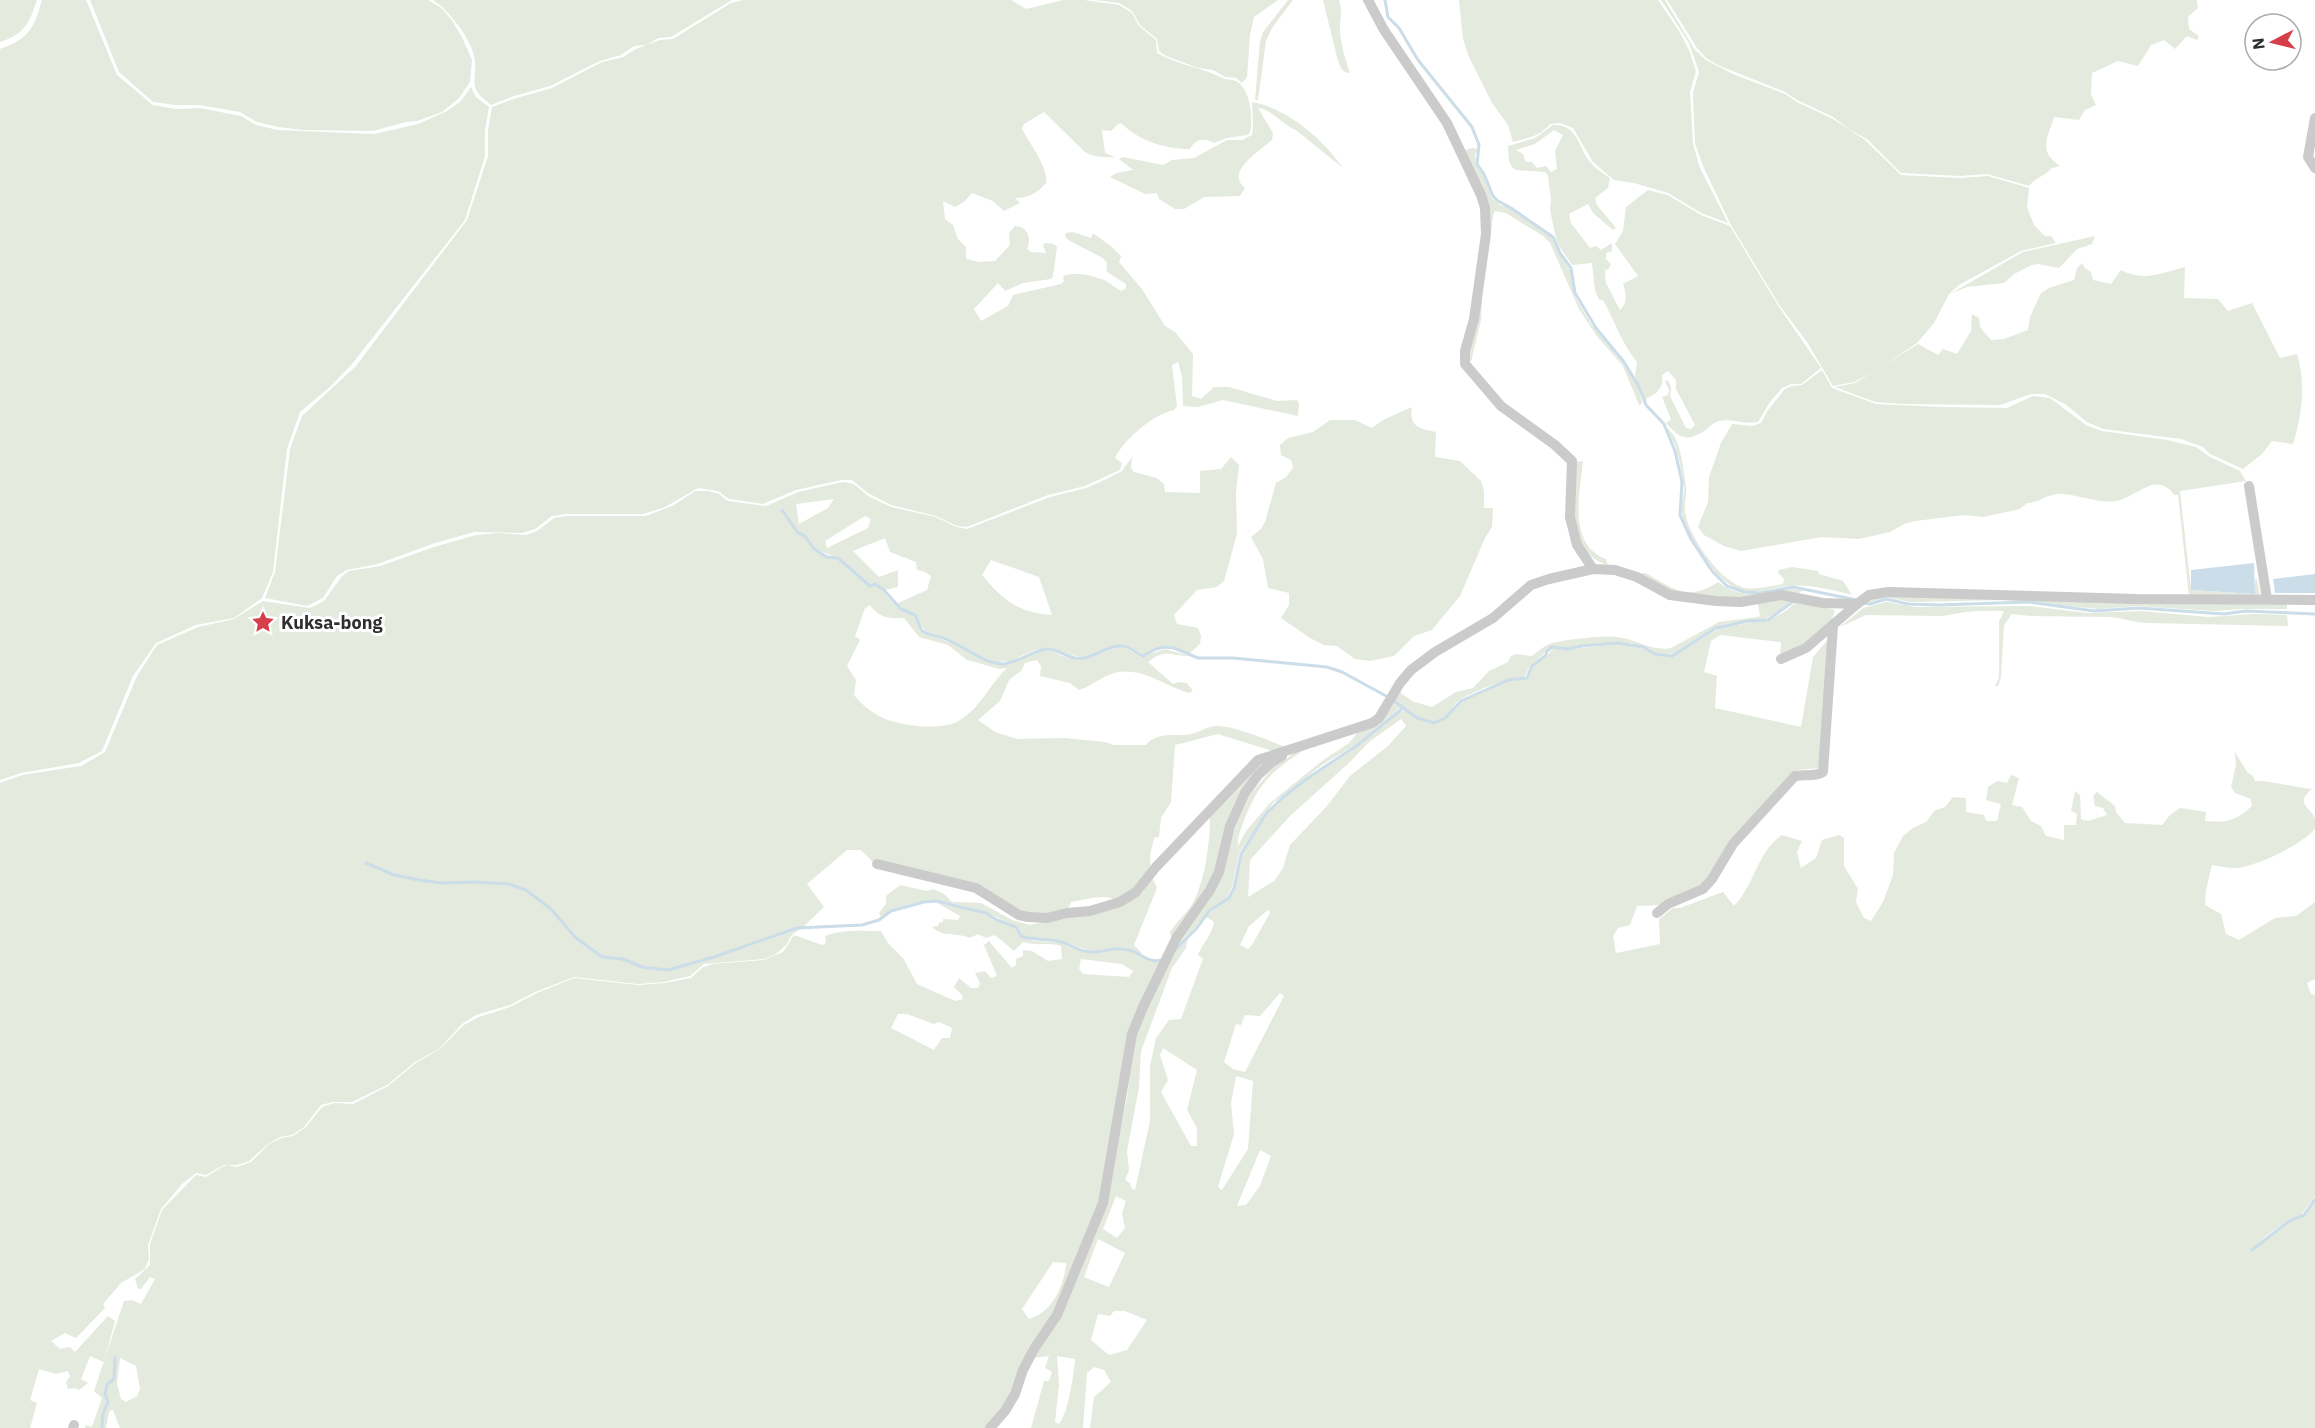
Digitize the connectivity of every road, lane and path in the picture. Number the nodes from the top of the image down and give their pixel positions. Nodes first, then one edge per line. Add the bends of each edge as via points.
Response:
1 (1368, 0) edge
2 (2315, 118) edge
3 (2315, 168) edge
4 (2249, 486) dead end
5 (1593, 569) junction
6 (2267, 599) junction
7 (2315, 600) edge
8 (1857, 604) junction
9 (1833, 626) junction
10 (1781, 659) dead end
11 (1295, 748) junction
12 (877, 864) dead end
13 (1657, 914) dead end
14 (990, 1428) edge

1 - 5 street via 1447,123 1485,208 1486,234 1466,366 1501,406 1572,461 1570,517 1577,545
2 - 3 street via 2308,157
4 - 6 street
5 - 8 street via 1637,577 1670,596 1741,602 1781,596
5 - 11 street via 1531,585 1493,618 1410,670 1372,723
6 - 7 street
6 - 8 street via 1888,592 1869,596
8 - 9 street
9 - 10 street via 1806,648
9 - 13 street via 1823,772 1818,776 1795,776 1734,844 1703,889 1668,904
11 - 12 street via 1258,760 1248,768 1136,892 1120,902 1090,911 1028,917 976,888
11 - 14 street via 1271,763 1245,793 1230,825 1219,872 1176,937 1143,1007 1132,1034 1103,1203 1057,1315 1023,1370 1005,1411

